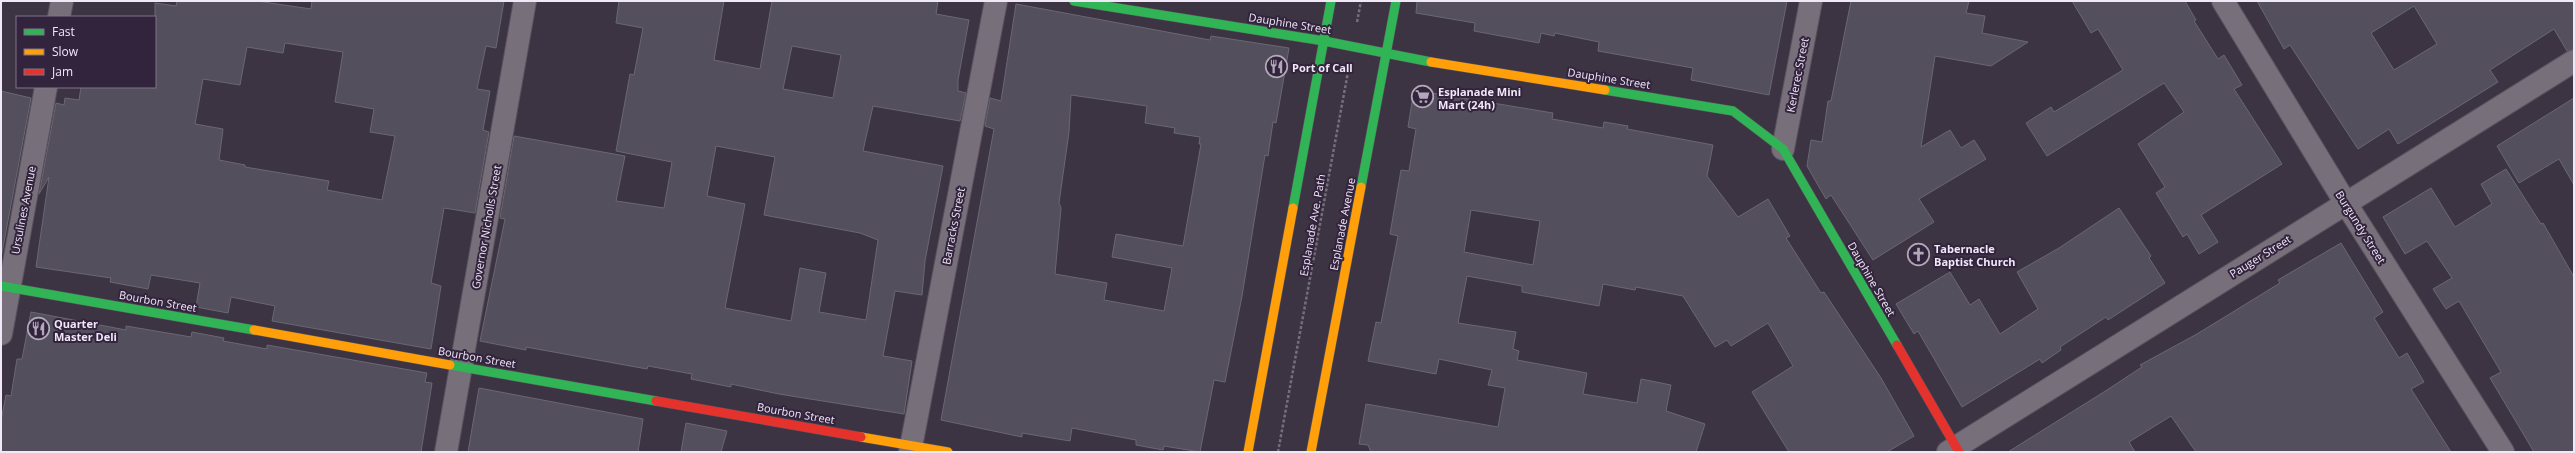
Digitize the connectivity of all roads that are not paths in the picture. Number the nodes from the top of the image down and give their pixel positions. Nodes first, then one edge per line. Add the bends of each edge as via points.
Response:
1 (62, 1) edge
2 (525, 1) edge
3 (996, 1) edge
4 (1074, 1) edge
5 (1331, 1) edge
6 (1396, 1) edge
7 (1811, 1) edge
8 (2223, 1) edge
9 (59, 16) edge
10 (1324, 41) junction
11 (1386, 54) junction
12 (2574, 61) edge
13 (46, 88) edge
14 (1783, 149) junction
15 (2345, 202) junction
16 (5, 287) edge
17 (1, 334) edge
18 (462, 367) junction
19 (911, 449) edge
20 (1954, 450) edge
21 (446, 452) edge
22 (948, 452) edge
23 (1248, 452) edge
24 (1311, 452) edge
25 (2503, 452) edge

1 - 9 street
2 - 18 street, Governor Nicholls Street
3 - 19 street, Barracks Street
4 - 10 street, Dauphine Street
5 - 10 street
6 - 11 street, Esplanade Avenue
7 - 14 street, Kerlerec Street
8 - 15 street, Burgundy Street
10 - 11 street, Dauphine Street
10 - 23 street
11 - 14 street, Dauphine Street via 1733,110
11 - 24 street, Esplanade Avenue
12 - 15 street, Pauger Street
13 - 16 street, Ursulines Avenue
14 - 20 street, Dauphine Street
15 - 20 street, Pauger Street
15 - 25 street, Burgundy Street
16 - 17 street, Ursulines Avenue
16 - 18 street, Bourbon Street
18 - 19 street, Bourbon Street
18 - 21 street, Governor Nicholls Street
19 - 22 street, Bourbon Street

